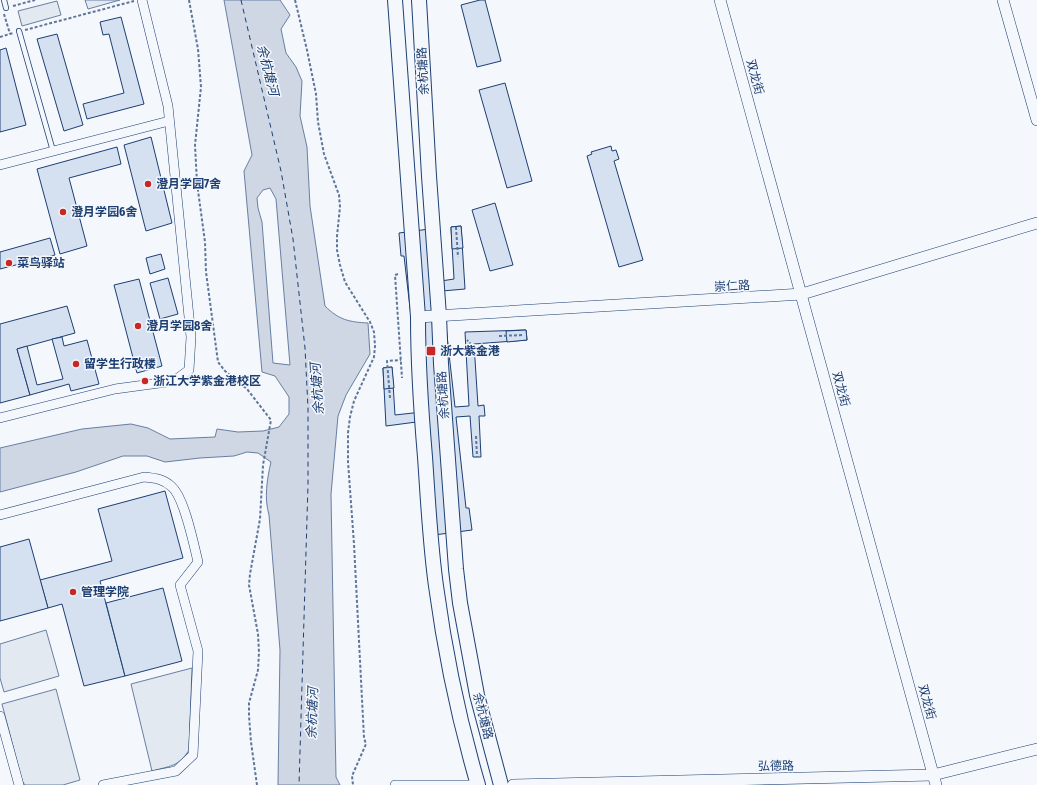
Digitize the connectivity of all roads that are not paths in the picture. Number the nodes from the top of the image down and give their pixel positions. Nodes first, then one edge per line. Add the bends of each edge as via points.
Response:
1 (4, 0) edge
2 (142, 0) edge
3 (395, 0) edge
4 (419, 0) edge
5 (720, 0) edge
6 (1003, 0) edge
7 (6, 8) road end
8 (19, 31) road end
9 (1037, 120) edge
10 (169, 121) junction
11 (53, 151) junction
12 (0, 165) edge
13 (1037, 222) edge
14 (802, 294) junction
15 (439, 316) junction
16 (418, 317) junction
17 (0, 418) edge
18 (0, 515) edge
19 (0, 716) edge
20 (1037, 749) edge
21 (935, 780) edge
22 (19, 785) edge
23 (103, 785) edge
24 (395, 785) edge
25 (478, 785) edge
26 (501, 785) edge
27 (513, 785) edge

1 - 7 lane
2 - 10 street via 168,106
3 - 16 main road, 余杭塘路
4 - 15 main road, 余杭塘路
5 - 14 street, 双龙街
6 - 9 street
8 - 11 lane
10 - 11 street
10 - 17 street via 191,337 189,370 174,381 115,389
11 - 12 street
13 - 14 street, 崇仁路
14 - 15 street, 崇仁路
14 - 21 street, 双龙街
15 - 16 street, 崇仁路
15 - 26 main road, 余杭塘路 via 453,535 460,603 477,694
16 - 25 main road, 余杭塘路 via 418,370 436,586 451,673
18 - 23 street via 144,477 160,479 173,487 184,508 198,562 180,585 198,651 194,754 176,771
19 - 22 street
20 - 21 street, 弘德路
21 - 27 street, 弘德路
24 - 25 street

